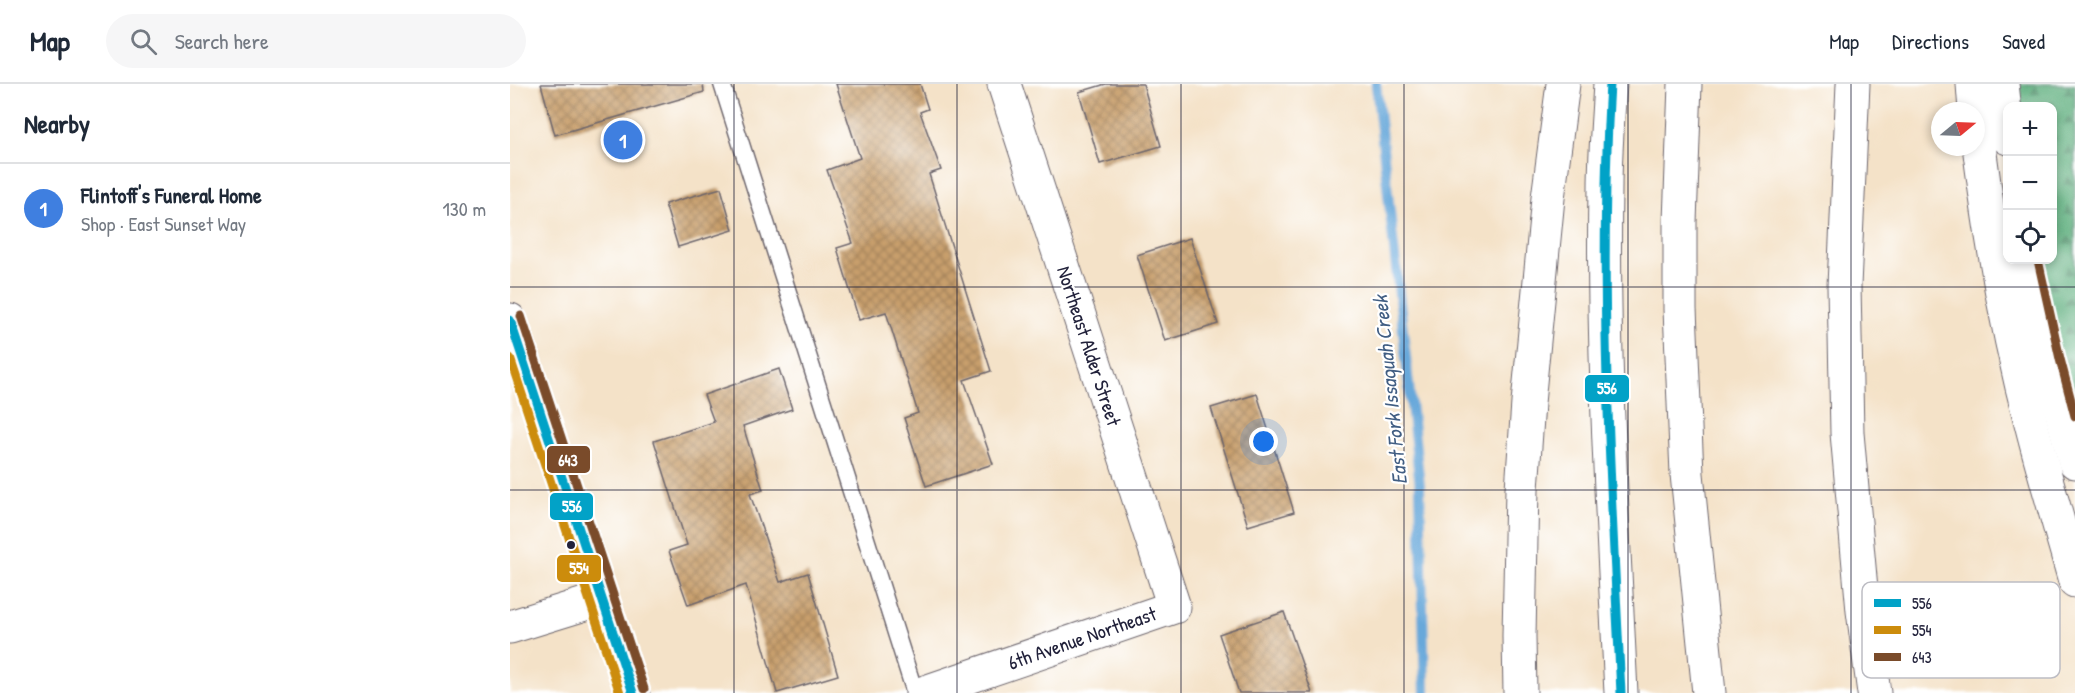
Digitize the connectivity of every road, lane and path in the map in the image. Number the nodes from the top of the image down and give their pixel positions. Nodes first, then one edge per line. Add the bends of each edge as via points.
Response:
1 (722, 84) edge
2 (1004, 84) edge
3 (1563, 84) edge
4 (1610, 84) edge
5 (1685, 84) edge
6 (1853, 84) edge
7 (1973, 84) edge
8 (2002, 84) edge
9 (1974, 102) edge
10 (2004, 102) edge
11 (1981, 156) edge
12 (2027, 264) edge
13 (510, 320) edge
14 (2075, 462) edge
15 (2075, 581) edge
16 (601, 599) junction
17 (1862, 600) edge
18 (1174, 607) joint
19 (510, 627) edge
20 (1872, 678) edge
21 (633, 693) edge
22 (915, 693) edge
23 (922, 693) edge
24 (1520, 693) edge
25 (1621, 693) edge
26 (1709, 693) edge
27 (1874, 693) edge

1 - 22 lane
2 - 18 main road, Northeast Alder Street
3 - 24 main road via 1528,403 1522,489
4 - 25 main road via 1605,291
5 - 26 main road via 1681,333 1687,474
6 - 17 main road via 1844,286 1847,433
7 - 9 main road
8 - 10 main road
11 - 15 main road via 2015,356
12 - 14 main road
13 - 16 main road
16 - 19 main road
16 - 21 main road
18 - 23 main road, 6th Avenue Northeast
20 - 27 main road

